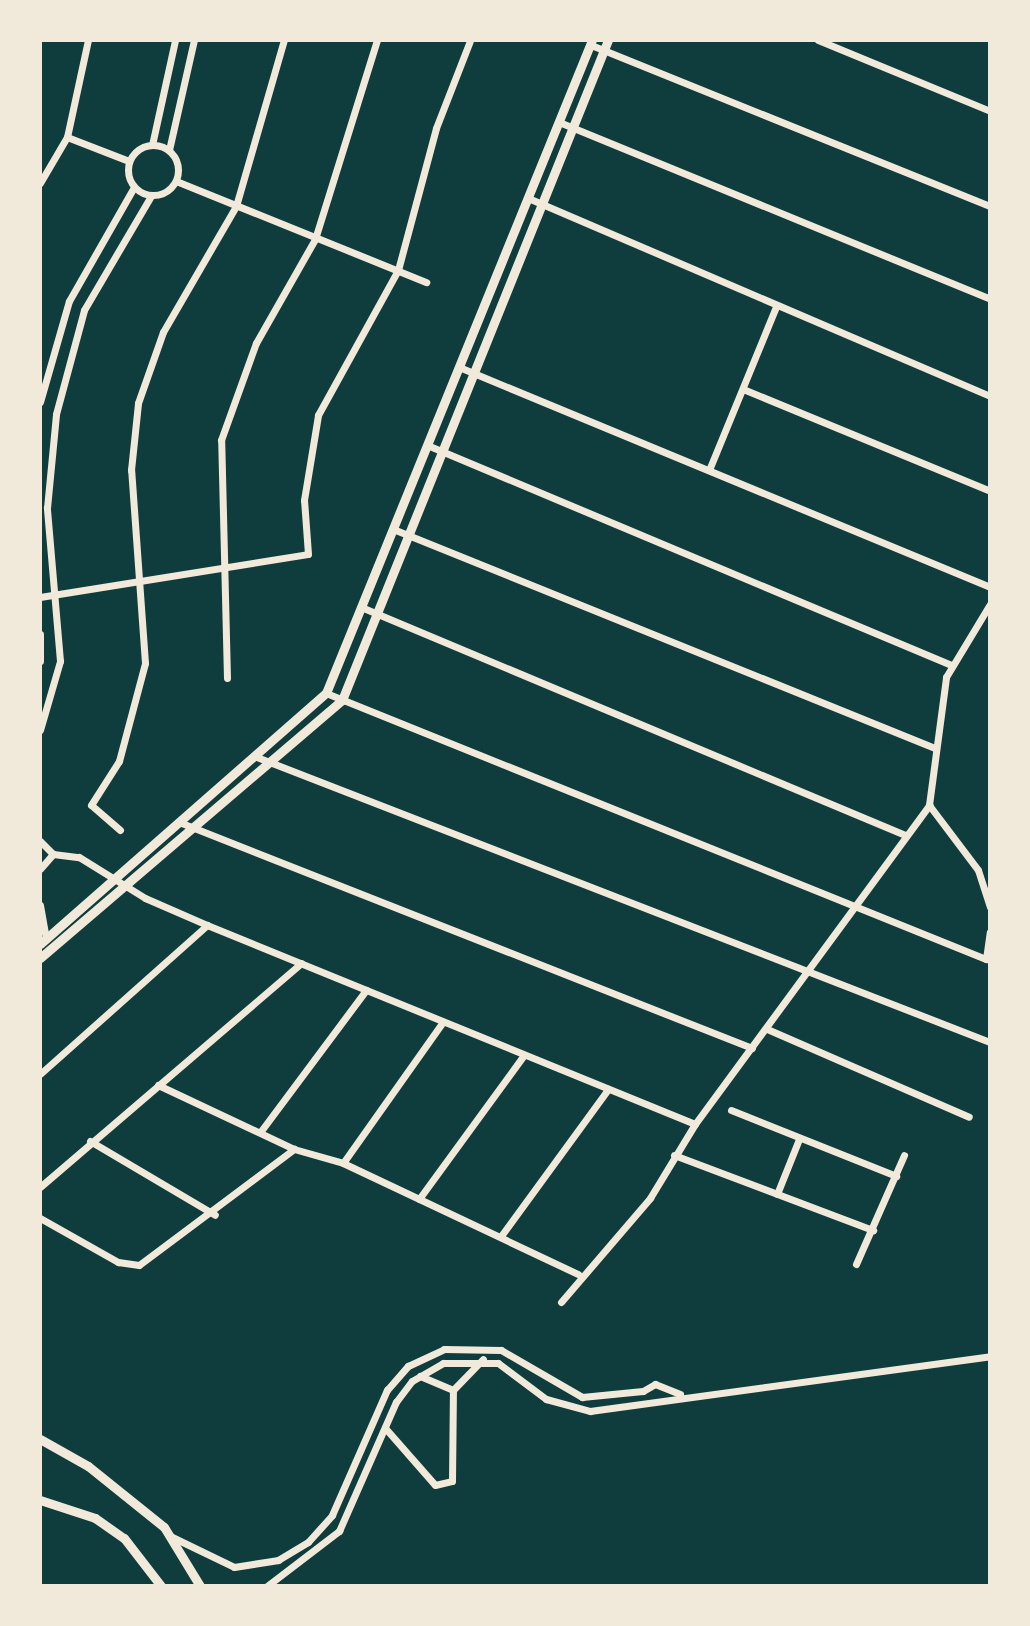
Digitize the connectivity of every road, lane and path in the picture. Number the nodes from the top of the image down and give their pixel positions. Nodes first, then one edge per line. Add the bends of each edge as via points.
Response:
1 (88, 40) edge
2 (175, 40) edge
3 (194, 40) edge
4 (284, 40) edge
5 (377, 40) edge
6 (608, 40) edge
7 (818, 40) edge
8 (470, 41) edge
9 (592, 42) edge
10 (604, 50) junction
11 (990, 111) edge
12 (559, 122) junction
13 (571, 127) junction
14 (66, 137) junction
15 (152, 145) junction
16 (169, 150) junction
17 (129, 161) junction
18 (176, 181) junction
19 (40, 183) edge
20 (134, 187) junction
21 (152, 195) junction
22 (528, 198) junction
23 (541, 204) junction
24 (236, 206) junction
25 (990, 206) edge
26 (315, 239) junction
27 (398, 270) junction
28 (426, 282) dead end
29 (990, 299) edge
30 (776, 307) junction
31 (459, 367) junction
32 (472, 372) junction
33 (743, 389) junction
34 (990, 396) edge
35 (40, 402) edge
36 (427, 445) junction
37 (441, 451) junction
38 (709, 470) junction
39 (990, 491) edge
40 (393, 529) junction
41 (408, 535) junction
42 (224, 569) junction
43 (138, 581) junction
44 (990, 587) edge
45 (57, 595) junction
46 (40, 597) edge
47 (990, 604) edge
48 (361, 607) junction
49 (376, 613) junction
50 (40, 635) edge
51 (40, 661) edge
52 (951, 665) junction
53 (227, 678) dead end
54 (326, 693) junction
55 (342, 700) junction
56 (40, 730) edge
57 (935, 748) junction
58 (254, 756) junction
59 (272, 763) junction
60 (929, 805) junction
61 (179, 822) junction
62 (194, 828) junction
63 (120, 830) dead end
64 (905, 835) junction
65 (40, 841) edge
66 (53, 854) junction
67 (41, 865) edge
68 (115, 878) junction
69 (125, 885) junction
70 (40, 905) edge
71 (990, 907) edge
72 (855, 910) junction
73 (207, 925) junction
74 (990, 932) edge
75 (43, 942) edge
76 (40, 958) edge
77 (301, 963) junction
78 (810, 969) junction
79 (366, 990) junction
80 (443, 1022) junction
81 (767, 1030) junction
82 (990, 1042) edge
83 (752, 1048) junction
84 (524, 1055) junction
85 (40, 1074) edge
86 (158, 1085) junction
87 (608, 1089) junction
88 (732, 1111) dead end
89 (970, 1117) dead end
90 (695, 1124) junction
91 (261, 1131) junction
92 (799, 1139) junction
93 (90, 1141) junction
94 (294, 1149) junction
95 (674, 1155) junction
96 (905, 1155) dead end
97 (343, 1163) junction
98 (896, 1176) junction
99 (40, 1187) edge
100 (777, 1194) junction
101 (419, 1199) junction
102 (215, 1214) junction
103 (40, 1218) edge
104 (873, 1230) junction
105 (501, 1236) junction
106 (856, 1264) dead end
107 (578, 1274) junction
108 (561, 1302) dead end
109 (990, 1356) edge
110 (483, 1359) junction
111 (420, 1376) junction
112 (453, 1390) junction
113 (680, 1394) junction
114 (386, 1429) junction
115 (40, 1439) edge
116 (40, 1500) edge
117 (170, 1536) junction
118 (161, 1586) edge
119 (200, 1586) edge
120 (267, 1586) edge

1 - 14 street
2 - 15 street
3 - 16 street
4 - 24 street
5 - 26 street
6 - 10 street
7 - 11 street
8 - 27 street via 436,128
9 - 10 street
9 - 12 street
10 - 13 street
10 - 25 street
12 - 13 street
12 - 22 street
13 - 23 street
13 - 29 street
14 - 17 street
14 - 19 street
15 - 16 street
15 - 17 street
16 - 18 street via 177,164
17 - 20 street
18 - 21 street
18 - 24 street
20 - 21 street
20 - 35 street via 69,301
21 - 45 street via 97,282 68,357 47,508
22 - 23 street
22 - 31 street
23 - 30 street
23 - 32 street
24 - 26 street
24 - 43 street via 163,332 138,403 131,470
26 - 27 street
26 - 42 street via 256,344 221,440
27 - 28 street
27 - 42 street via 318,415 304,500 308,554
30 - 33 street
30 - 34 street
31 - 32 street
31 - 36 street
32 - 37 street
32 - 38 street
33 - 38 street
33 - 39 street
36 - 37 street
36 - 40 street
37 - 41 street
37 - 52 street
38 - 44 street
40 - 41 street
40 - 48 street
41 - 49 street
41 - 57 street
42 - 43 street
42 - 53 street
43 - 45 street
43 - 63 street via 145,640 142,687 119,761 91,805
45 - 46 street
45 - 56 street via 60,661
47 - 52 street
48 - 49 street
48 - 54 street
49 - 55 street
49 - 64 street
50 - 51 street
52 - 57 street
54 - 55 street
54 - 58 street
55 - 59 street
55 - 72 street
57 - 60 street
58 - 59 street
58 - 61 street
59 - 62 street
59 - 78 street
60 - 64 street
60 - 71 street via 978,870
61 - 62 street
61 - 68 street
62 - 69 street
62 - 83 street
64 - 72 street
65 - 66 street
66 - 67 street
66 - 68 street via 79,857
68 - 69 street
68 - 75 street
69 - 73 street
69 - 76 street
70 - 75 street
72 - 74 street via 986,959
72 - 78 street
73 - 77 street
73 - 85 street
77 - 79 street
77 - 86 street
78 - 81 street
78 - 82 street
79 - 80 street
79 - 91 street
80 - 84 street
80 - 97 street
81 - 83 street
81 - 89 street
83 - 90 street
84 - 87 street
84 - 101 street
86 - 91 street
86 - 93 street
87 - 90 street
87 - 105 street
88 - 92 street
90 - 95 street
91 - 94 street
92 - 98 street
92 - 100 street
93 - 99 street
93 - 102 street
94 - 97 street
94 - 102 street
95 - 100 street
95 - 107 street via 650,1198
96 - 98 street
97 - 101 street
98 - 104 street
100 - 104 street
101 - 105 street
102 - 103 street via 130,1266
104 - 106 street
105 - 107 street
107 - 108 street
109 - 113 street
110 - 111 street via 443,1363
110 - 112 street
110 - 113 street via 512,1370 546,1399 575,1410 664,1405
111 - 112 street
111 - 114 street via 403,1390
112 - 114 street via 452,1481 435,1485
113 - 117 street via 655,1384 643,1391 582,1397 501,1350 444,1349 408,1367 387,1390 332,1516 308,1542 278,1560 234,1567
114 - 120 street via 339,1531
115 - 117 street via 88,1466
116 - 118 street via 95,1518 124,1538
117 - 119 street

